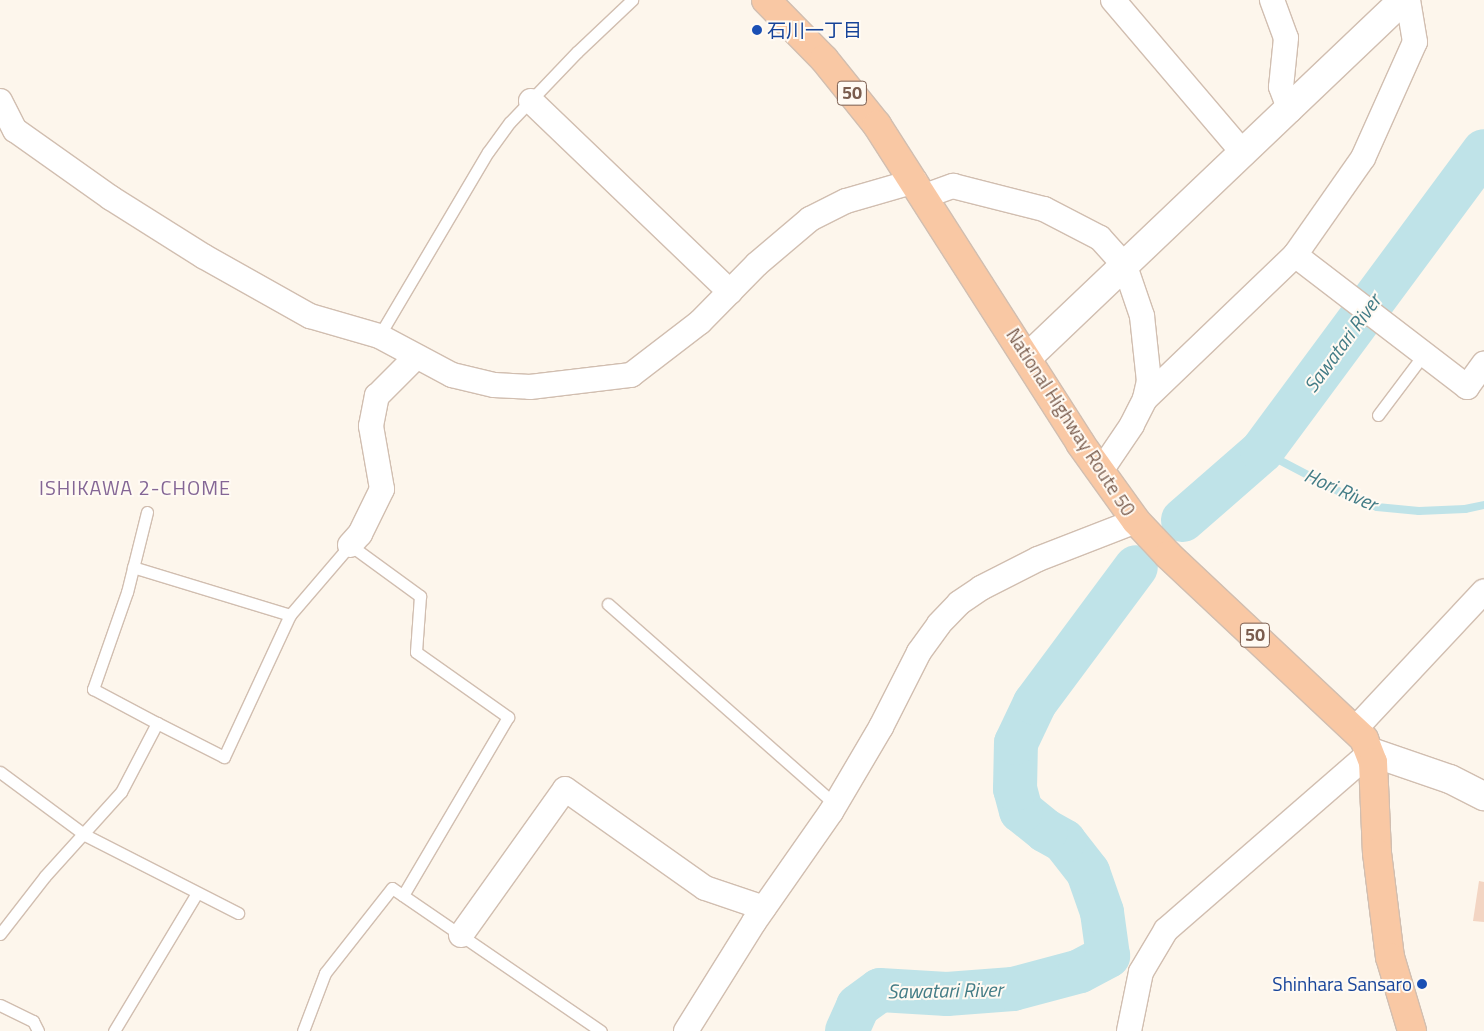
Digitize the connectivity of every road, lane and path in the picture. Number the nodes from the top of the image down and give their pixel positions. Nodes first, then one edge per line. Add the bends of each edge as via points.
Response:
1 (632, 0) edge
2 (766, 0) edge
3 (1113, 0) edge
4 (1272, 0) edge
5 (1403, 0) edge
6 (1408, 0) edge
7 (0, 101) edge
8 (531, 101) junction
9 (1290, 110) junction
10 (1244, 154) junction
11 (920, 188) junction
12 (1295, 255) junction
13 (1125, 266) junction
14 (730, 292) junction
15 (379, 336) junction
16 (1424, 354) junction
17 (415, 358) junction
18 (1027, 358) junction
19 (1484, 364) edge
20 (1145, 399) junction
21 (1378, 416) dead end
22 (1100, 472) junction
23 (147, 512) dead end
24 (1136, 521) junction
25 (350, 545) junction
26 (133, 567) junction
27 (1484, 591) edge
28 (608, 604) dead end
29 (290, 614) junction
30 (157, 723) junction
31 (1356, 728) junction
32 (1371, 752) junction
33 (0, 772) edge
34 (1484, 796) edge
35 (835, 804) junction
36 (85, 835) junction
37 (197, 893) junction
38 (403, 895) junction
39 (764, 908) junction
40 (238, 913) dead end
41 (0, 934) edge
42 (461, 935) junction
43 (0, 1005) edge
44 (38, 1031) edge
45 (114, 1031) edge
46 (303, 1031) edge
47 (601, 1031) edge
48 (686, 1031) edge
49 (1129, 1031) edge
50 (1412, 1031) edge

1 - 8 lane
2 - 11 highway, National Highway Route 50 / 50 via 853,93
3 - 10 street
4 - 9 street via 1286,38 1281,87
5 - 9 street
6 - 12 street via 1415,42 1363,158
7 - 15 street via 14,130 111,198 203,256 310,316
8 - 14 street
8 - 15 lane via 488,152
9 - 10 street
10 - 13 street
11 - 13 street via 953,186 1044,209 1100,238
11 - 14 street via 846,201 810,219
11 - 18 highway, National Highway Route 50 / 50
12 - 16 street
12 - 20 street
13 - 18 street
13 - 20 street via 1137,297 1149,360
14 - 17 street via 700,322 631,375 530,387 494,385 452,375
15 - 17 street
16 - 19 street via 1467,387
16 - 21 lane
17 - 25 street via 378,396 371,426 382,489 360,534
18 - 22 highway, National Highway Route 50 / 50
20 - 22 street via 1117,451
22 - 24 highway, National Highway Route 50 / 50
23 - 26 lane
24 - 31 highway, National Highway Route 50 / 50 via 1168,555
24 - 35 street via 1038,559 958,603 918,652 881,727
25 - 29 lane
25 - 38 lane via 420,596 416,652 508,717
26 - 29 lane
26 - 30 lane via 93,689
27 - 31 street
28 - 35 lane
29 - 30 lane via 224,757
30 - 36 lane via 121,792
31 - 32 highway, National Highway Route 50 / 50
32 - 34 street via 1450,778
32 - 49 street via 1166,930 1141,972
32 - 50 highway, National Highway Route 50 / 50 via 1377,853 1390,957
33 - 36 lane
35 - 39 street
36 - 37 lane
36 - 41 lane via 45,876
37 - 40 lane
37 - 45 lane
38 - 42 lane
38 - 46 lane via 392,888 326,973
39 - 42 street via 705,888 565,789
39 - 48 street
42 - 47 lane
43 - 44 lane via 33,1021

